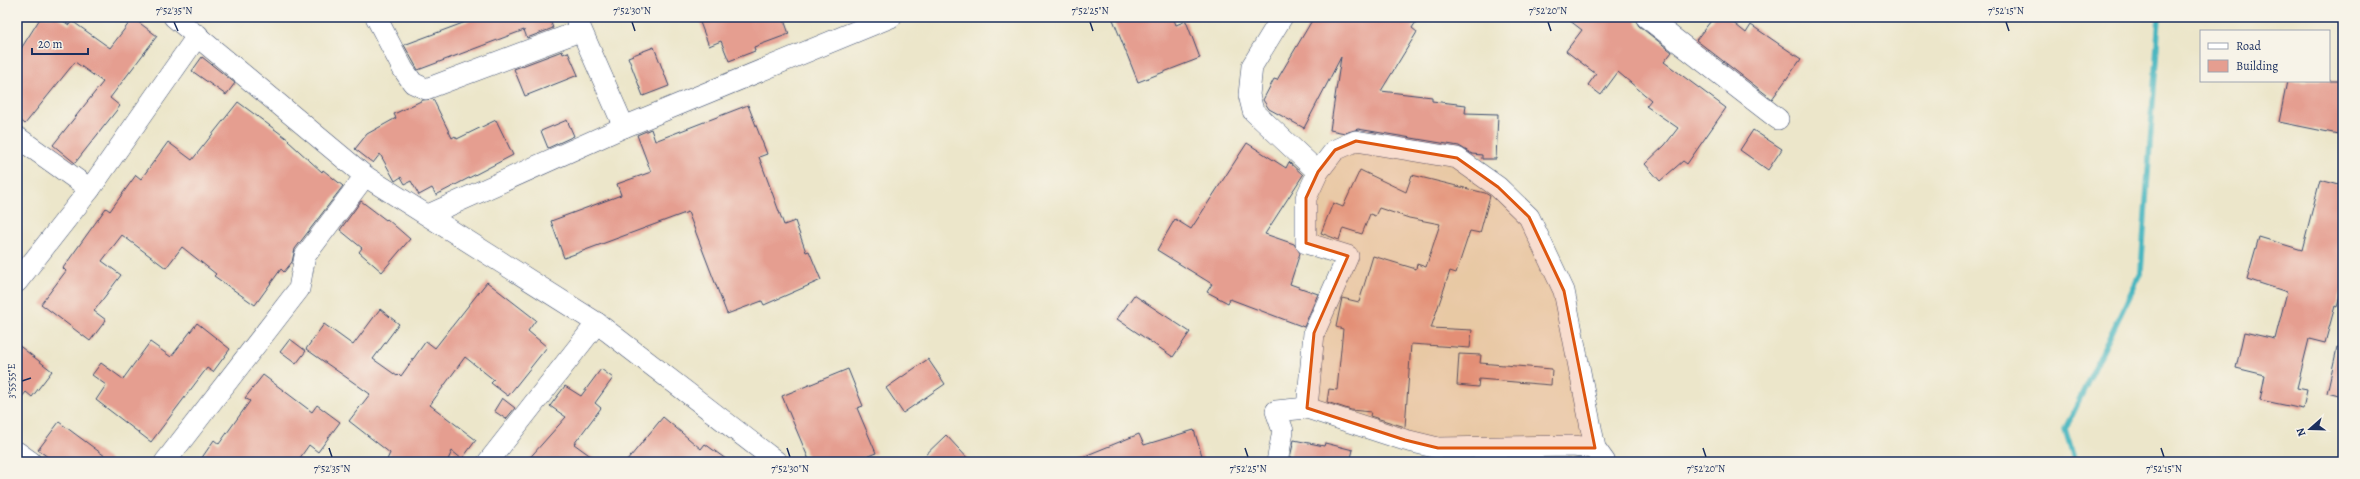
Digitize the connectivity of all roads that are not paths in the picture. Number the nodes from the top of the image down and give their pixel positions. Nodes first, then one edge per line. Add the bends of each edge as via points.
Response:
1 (174, 17) edge
2 (376, 17) edge
3 (891, 17) edge
4 (1282, 17) edge
5 (1646, 17) edge
6 (578, 24) edge
7 (198, 36) junction
8 (1778, 120) dead end
9 (624, 127) junction
10 (17, 137) edge
11 (1318, 172) junction
12 (365, 176) junction
13 (90, 189) junction
14 (428, 215) junction
15 (17, 282) edge
16 (597, 323) junction
17 (1307, 408) junction
18 (17, 452) edge
19 (1600, 455) edge
20 (31, 462) edge
21 (165, 462) edge
22 (488, 462) edge
23 (777, 462) edge
24 (1277, 462) edge

1 - 7 street
2 - 6 street via 403,69 413,83 426,89
3 - 9 street
4 - 11 street via 1252,66 1249,95 1253,111
5 - 8 street
6 - 9 street
7 - 12 street
7 - 13 street
9 - 14 street
10 - 13 street
11 - 17 street via 1306,198 1306,243 1348,256 1314,333
11 - 19 street via 1335,150 1356,141 1457,158 1498,187 1529,217 1564,291
12 - 14 street
12 - 21 street via 305,256 299,289
13 - 15 street
14 - 16 street
16 - 22 street
16 - 23 street
17 - 19 street via 1438,448 1572,446
17 - 24 street via 1276,412 1284,431
18 - 20 street

